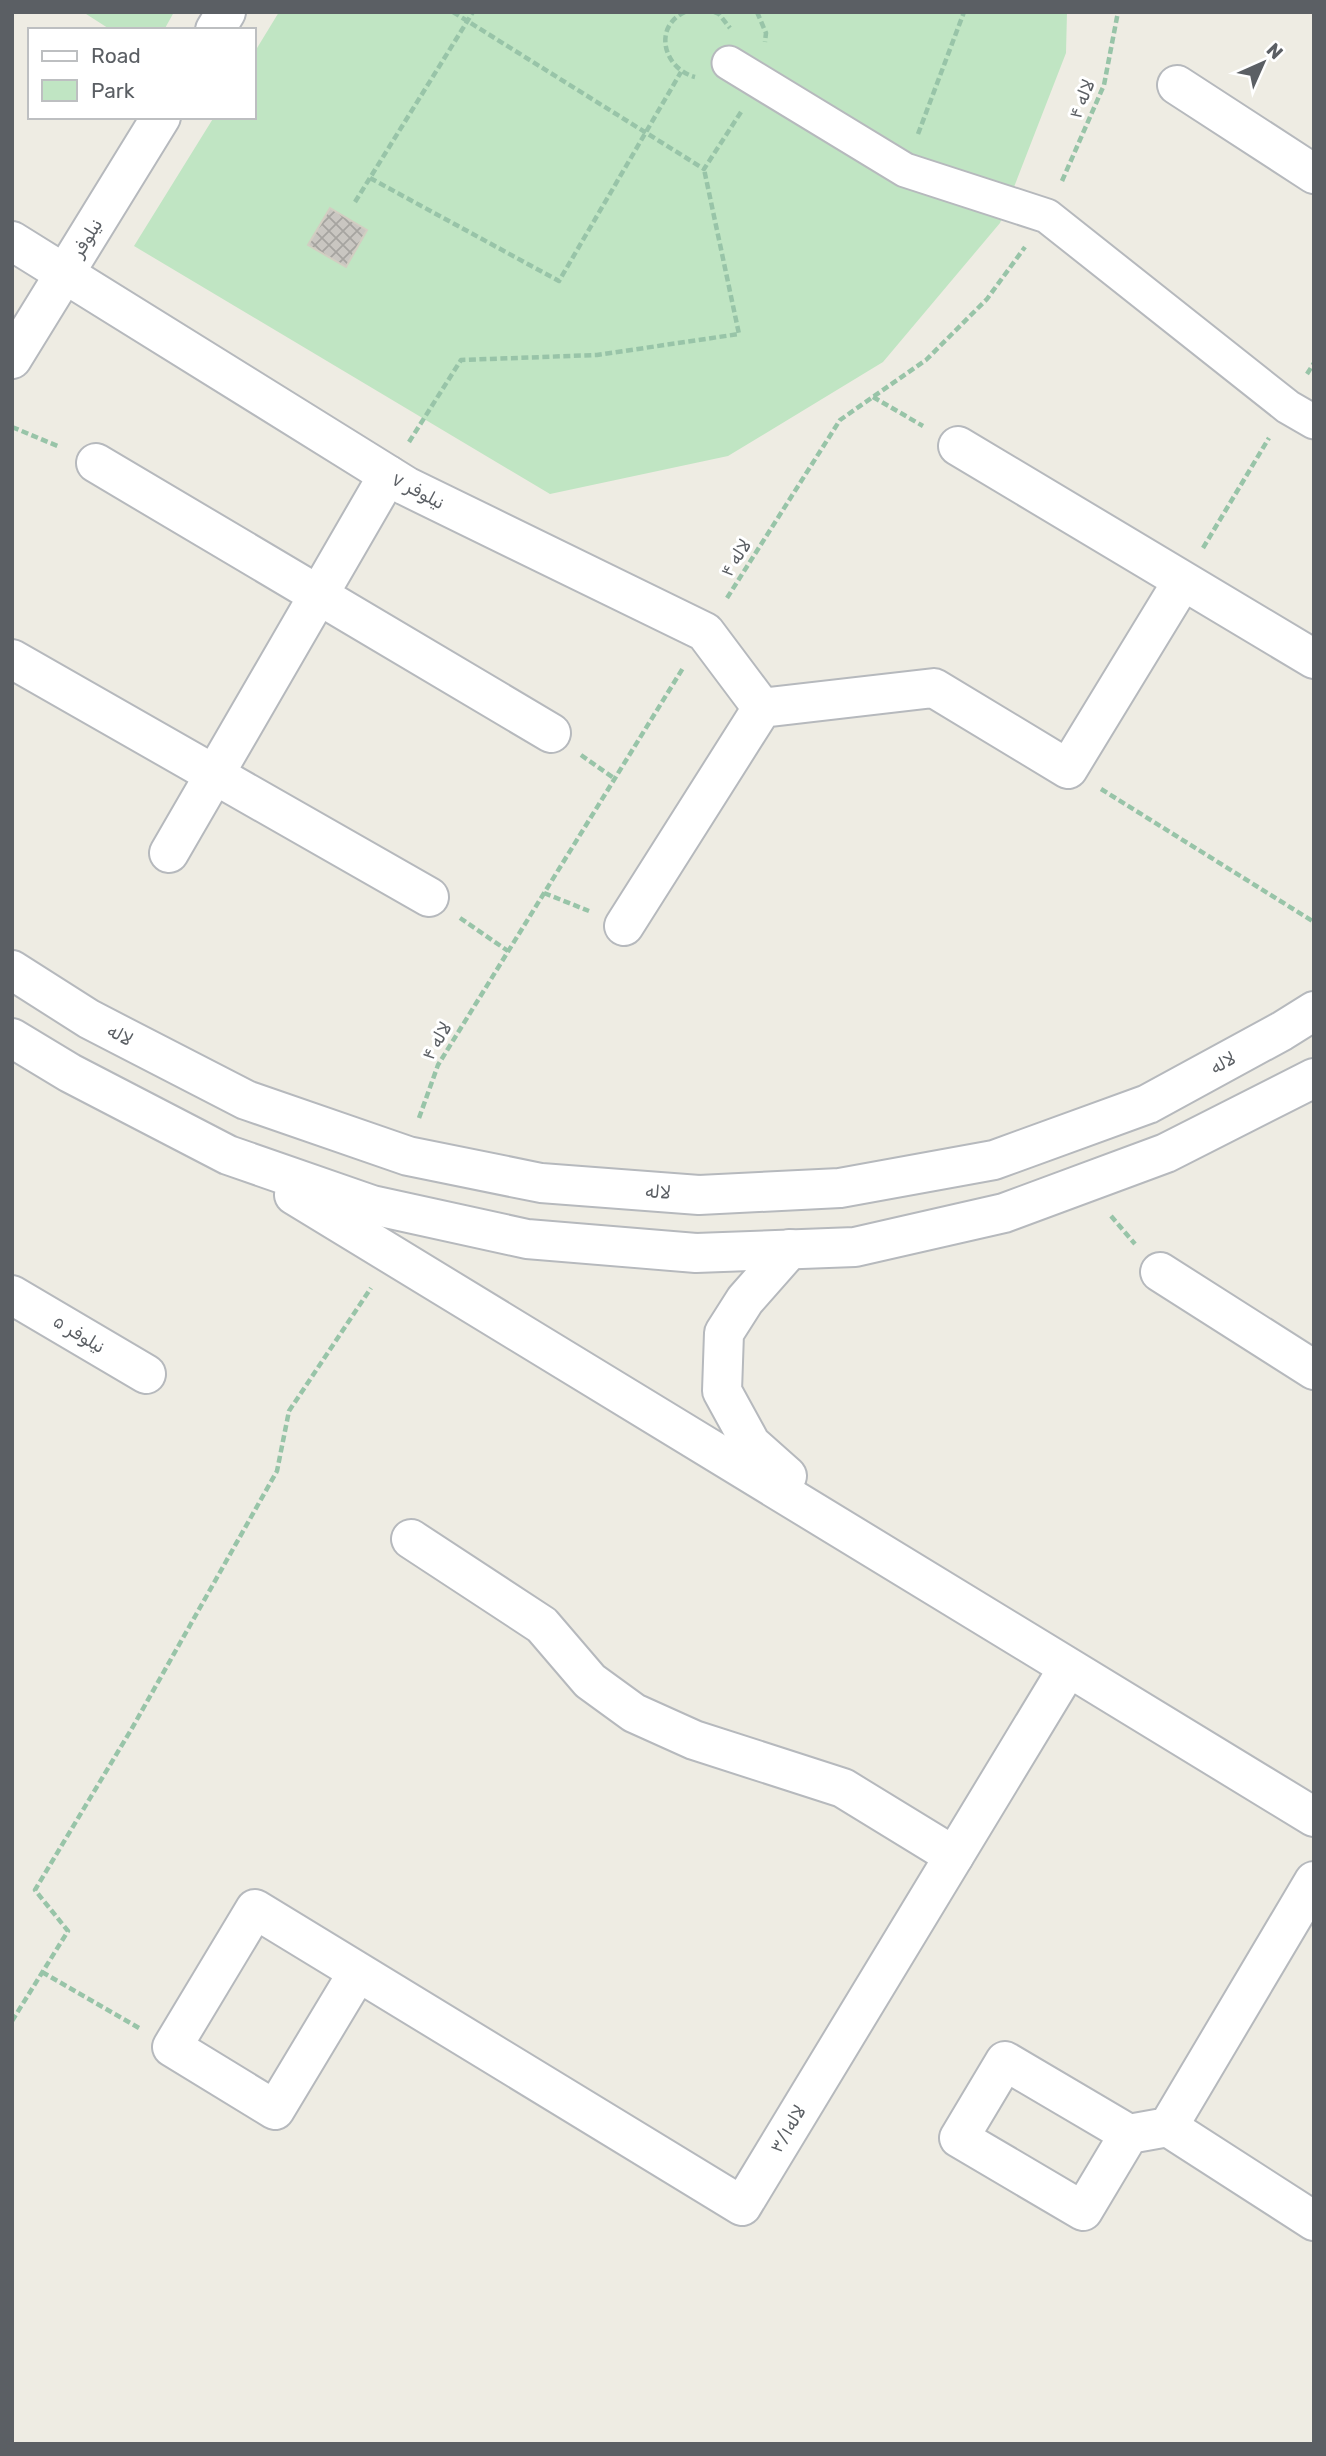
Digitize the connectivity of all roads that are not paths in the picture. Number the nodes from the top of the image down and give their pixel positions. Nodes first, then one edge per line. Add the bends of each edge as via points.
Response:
1 (226, 12) edge
2 (216, 28) edge
3 (729, 62) dead end
4 (1177, 85) dead end
5 (160, 119) edge
6 (1314, 174) edge
7 (12, 242) edge
8 (65, 274) junction
9 (12, 359) edge
10 (1301, 415) edge
11 (958, 446) road end
12 (96, 463) road end
13 (388, 475) junction
14 (1182, 582) junction
15 (319, 596) junction
16 (12, 659) edge
17 (1314, 659) edge
18 (761, 708) junction
19 (551, 733) dead end
20 (216, 774) junction
21 (169, 853) dead end
22 (429, 897) road end
23 (624, 926) road end
24 (12, 970) edge
25 (1314, 1011) edge
26 (12, 1038) edge
27 (1314, 1078) edge
28 (228, 1155) junction
29 (790, 1249) junction
30 (1160, 1272) road end
31 (12, 1295) edge
32 (1314, 1370) edge
33 (146, 1374) dead end
34 (411, 1539) dead end
35 (865, 1544) junction
36 (1068, 1668) junction
37 (1314, 1817) edge
38 (954, 1856) junction
39 (1314, 1881) edge
40 (358, 1972) junction
41 (1168, 2127) junction
42 (1129, 2134) dead end
43 (1314, 2221) edge

1 - 2 street
3 - 10 street via 905,170 1047,216
4 - 6 street
5 - 8 street, نیلوفر
7 - 8 street, نیلوفر ۷
8 - 9 street, نیلوفر
8 - 13 street, نیلوفر ۷
11 - 14 street
12 - 15 street
13 - 15 street
13 - 18 street, نیلوفر ۷ via 705,632
14 - 17 street
14 - 18 street via 1069,769 934,688
15 - 19 street
15 - 20 street
16 - 20 street
18 - 23 street
20 - 21 street
20 - 22 street
24 - 25 street, لاله via 89,1019 246,1100 408,1156 541,1183 686,1194 840,1188 994,1160 1148,1104
26 - 28 street
27 - 29 street via 1166,1153 1004,1213 855,1247
28 - 29 street via 372,1205 527,1239 696,1253
28 - 35 street
29 - 35 street via 744,1300 724,1333 722,1391 751,1444
30 - 32 street
31 - 33 street, نیلوفر ۵
34 - 38 street via 542,1625 590,1681 634,1713 694,1740 843,1787
35 - 36 street
36 - 37 street
36 - 38 street, لاله۳/۱
38 - 40 street, لاله۳/۱ via 741,2206
39 - 41 street
40 - 40 street via 275,2110 172,2047 255,1909
41 - 42 street
41 - 43 street

